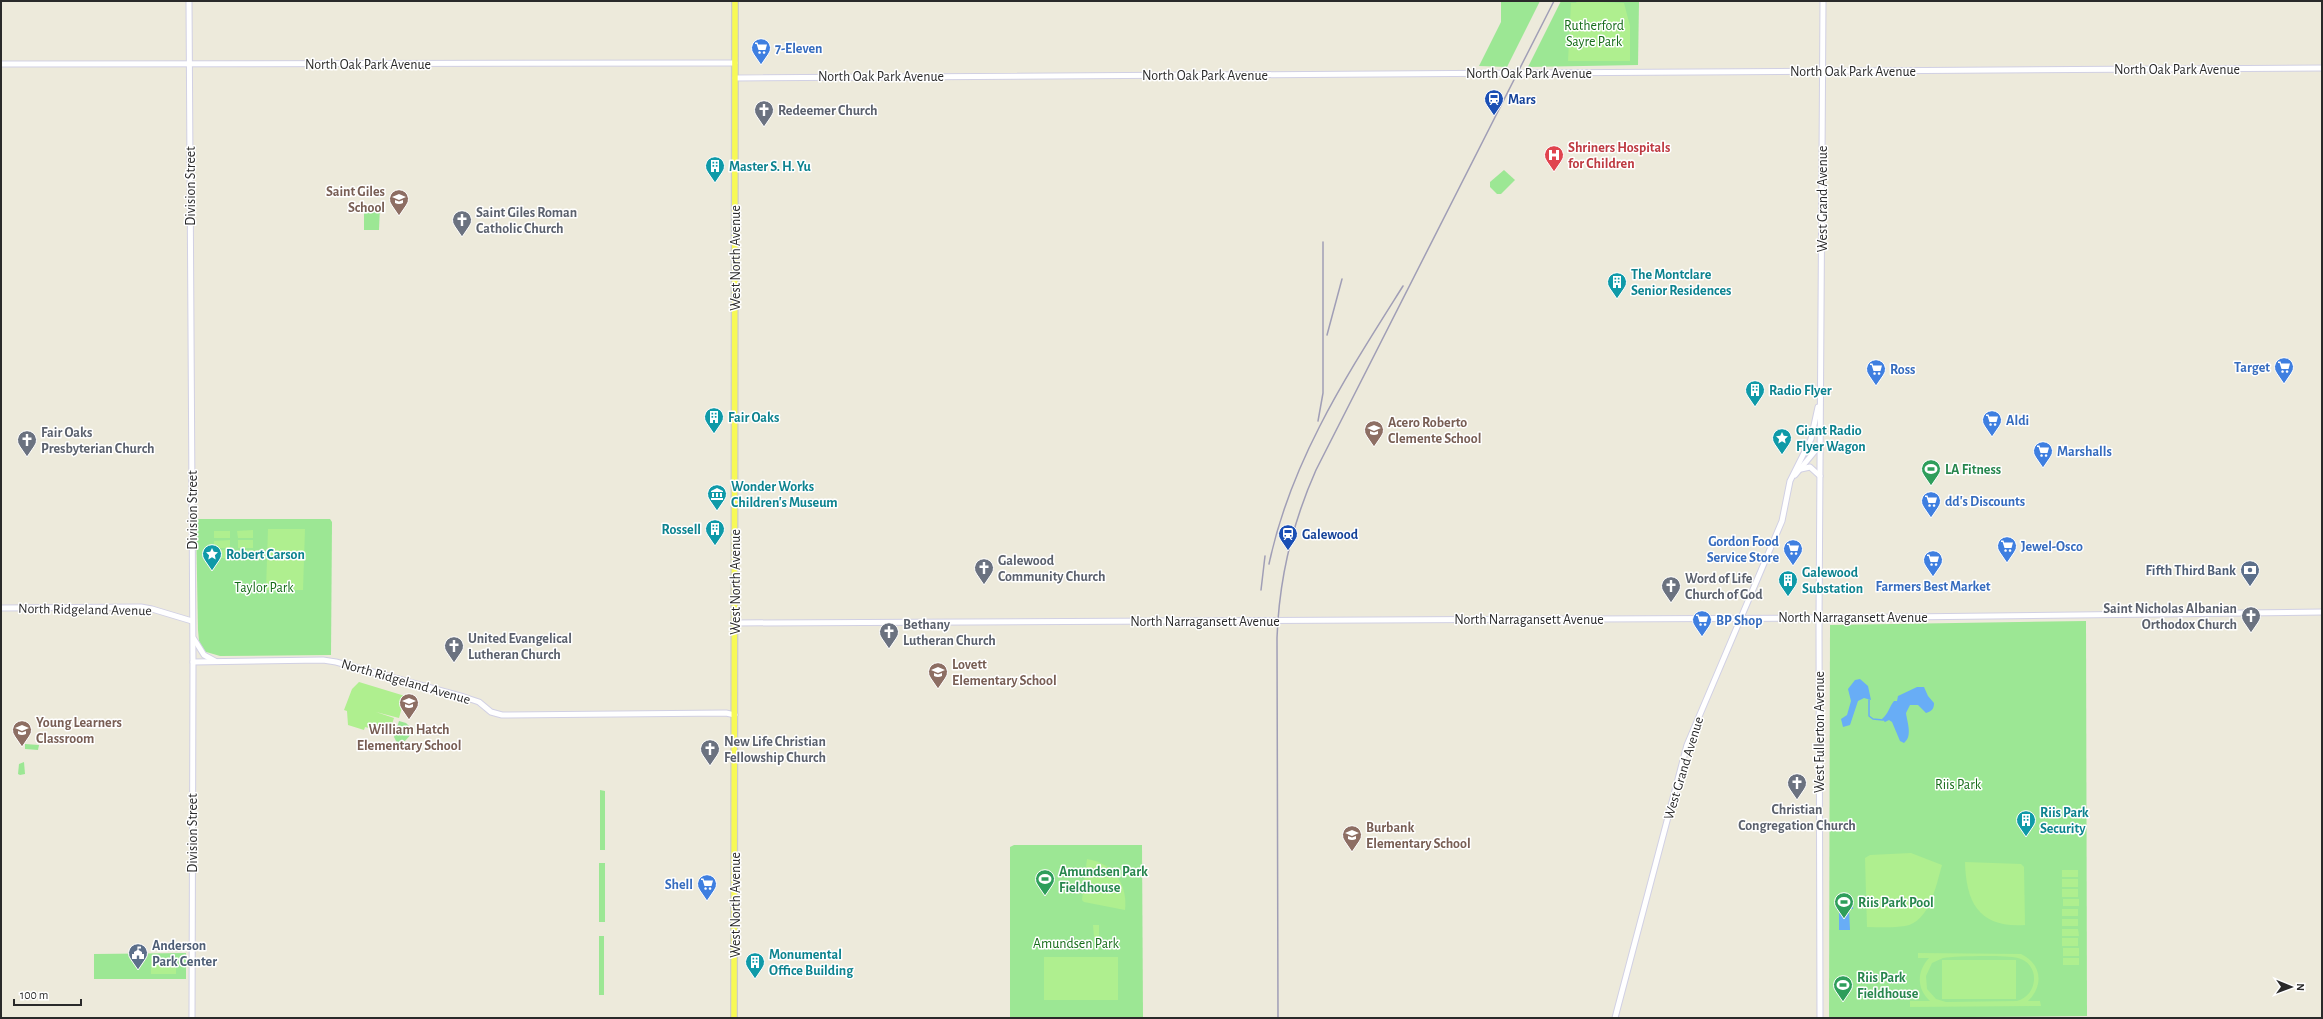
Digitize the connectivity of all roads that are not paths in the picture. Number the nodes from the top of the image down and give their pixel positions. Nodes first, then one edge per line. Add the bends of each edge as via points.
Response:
1 (189, 1) edge
2 (735, 1) edge
3 (1823, 1) edge
4 (735, 63) junction
5 (1, 64) edge
6 (189, 64) junction
7 (2322, 68) edge
8 (1823, 71) junction
9 (735, 78) junction
10 (1820, 396) junction
11 (1820, 445) junction
12 (1800, 469) junction
13 (1820, 476) junction
14 (1790, 481) junction
15 (1, 608) edge
16 (2322, 612) edge
17 (1742, 618) junction
18 (1819, 618) junction
19 (192, 621) junction
20 (735, 623) junction
21 (192, 634) junction
22 (218, 661) junction
23 (193, 662) junction
24 (735, 715) junction
25 (192, 1018) edge
26 (734, 1018) edge
27 (1616, 1018) edge
28 (1820, 1018) edge

1 - 6 street, Division Street
2 - 4 main road, West North Avenue
3 - 8 street, West Grand Avenue
4 - 6 street, North Oak Park Avenue
4 - 9 main road, West North Avenue
5 - 6 street, North Oak Park Avenue
6 - 19 street, Division Street
7 - 8 street, North Oak Park Avenue
8 - 9 street, North Oak Park Avenue
8 - 10 street, West Grand Avenue
9 - 20 main road, West North Avenue
10 - 11 street, West Grand Avenue
10 - 14 street, West Grand Avenue via 1811,439
11 - 12 street, West Grand Avenue
11 - 13 street, West Fullerton Avenue
12 - 13 street via 1810,467
12 - 14 street, West Grand Avenue
13 - 18 street, West Fullerton Avenue
14 - 17 street, West Grand Avenue via 1782,521
15 - 19 street, North Ridgeland Avenue via 141,607
16 - 18 street, North Narragansett Avenue
17 - 18 street, North Narragansett Avenue
17 - 20 street, North Narragansett Avenue
17 - 27 street, West Grand Avenue via 1687,746
18 - 28 street, West Fullerton Avenue
19 - 21 street, Division Street
20 - 24 main road, West North Avenue
21 - 22 street via 201,652
21 - 23 street, Division Street
22 - 23 street, North Ridgeland Avenue
22 - 24 street, North Ridgeland Avenue via 336,662 464,697 502,715
23 - 25 street, Division Street
24 - 26 main road, West North Avenue

